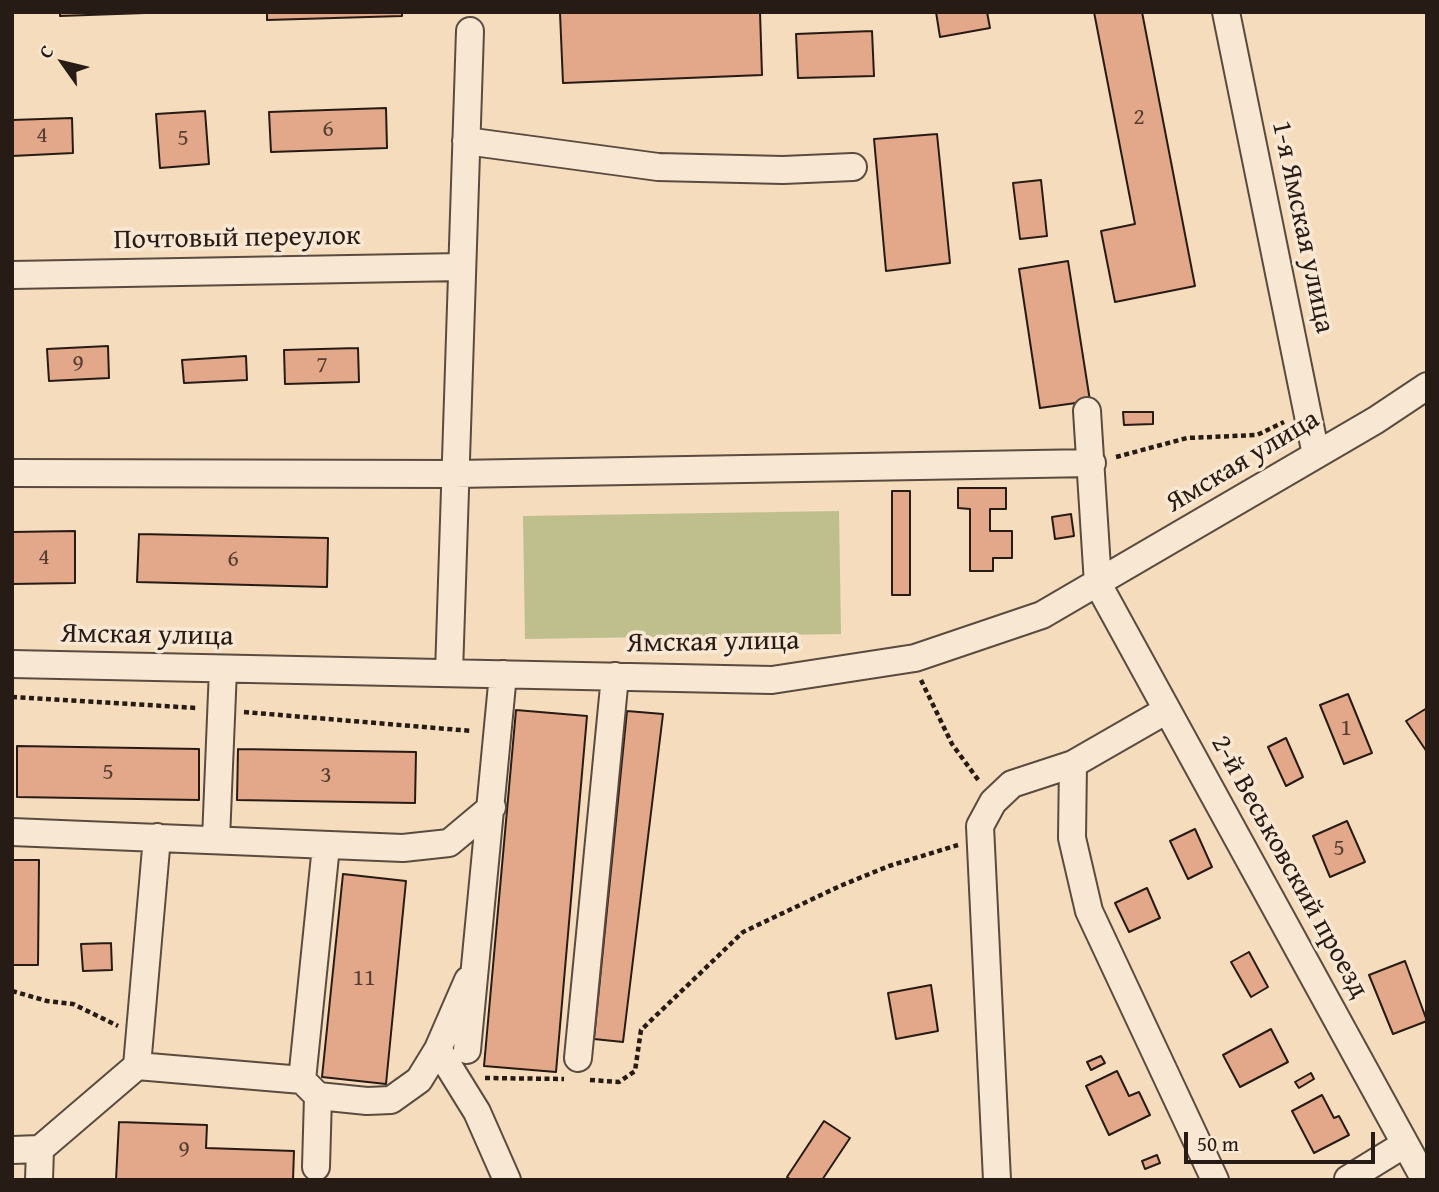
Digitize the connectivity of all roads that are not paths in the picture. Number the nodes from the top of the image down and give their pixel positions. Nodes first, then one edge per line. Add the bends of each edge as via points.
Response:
1 (1226, 12) edge
2 (470, 31) dead end
3 (466, 141) junction
4 (853, 167) dead end
5 (462, 267) junction
6 (12, 275) edge
7 (1427, 386) edge
8 (1087, 411) dead end
9 (1316, 456) junction
10 (1092, 463) junction
11 (12, 473) edge
12 (455, 474) junction
13 (1098, 584) junction
14 (12, 664) edge
15 (223, 669) junction
16 (449, 673) junction
17 (503, 674) junction
18 (615, 677) junction
19 (1167, 710) junction
20 (1073, 765) junction
21 (492, 807) junction
22 (12, 832) edge
23 (157, 837) junction
24 (216, 839) junction
25 (326, 846) junction
26 (475, 966) junction
27 (438, 1049) junction
28 (467, 1050) dead end
29 (578, 1058) dead end
30 (138, 1066) junction
31 (310, 1088) junction
32 (1405, 1144) junction
33 (40, 1149) junction
34 (12, 1150) edge
35 (316, 1167) dead end
36 (1348, 1179) edge
37 (39, 1180) edge
38 (508, 1180) edge
39 (998, 1180) edge
40 (1215, 1180) edge
41 (1425, 1180) edge

1 - 9 street, 1-я Ямская улица
2 - 3 street
3 - 4 street via 658,167
3 - 5 street
5 - 6 street, Почтовый переулок
5 - 12 street
7 - 9 street, Ямская улица
8 - 10 street
9 - 13 street, Ямская улица
10 - 12 street
10 - 13 street
11 - 12 street
12 - 16 street
13 - 18 street, Ямская улица via 1042,614 915,658 772,680
13 - 19 street, 2-й Веськовский проезд
14 - 15 street, Ямская улица
15 - 16 street, Ямская улица
15 - 24 street
16 - 17 street, Ямская улица
17 - 18 street, Ямская улица
17 - 21 street
18 - 29 street
19 - 20 street
19 - 32 street, 2-й Веськовский проезд
20 - 39 street via 1012,784 993,802 980,826
20 - 40 street via 1072,838 1089,911
21 - 25 street via 449,844
21 - 26 street
22 - 23 street
23 - 24 street
23 - 30 street
24 - 25 street
25 - 31 street
26 - 27 street
26 - 28 street
27 - 31 street via 419,1080 391,1100 367,1101
27 - 38 street via 477,1112
30 - 31 street
30 - 33 street
31 - 35 street
32 - 36 street
32 - 41 street, 2-й Веськовский проезд
33 - 34 street
33 - 37 street

